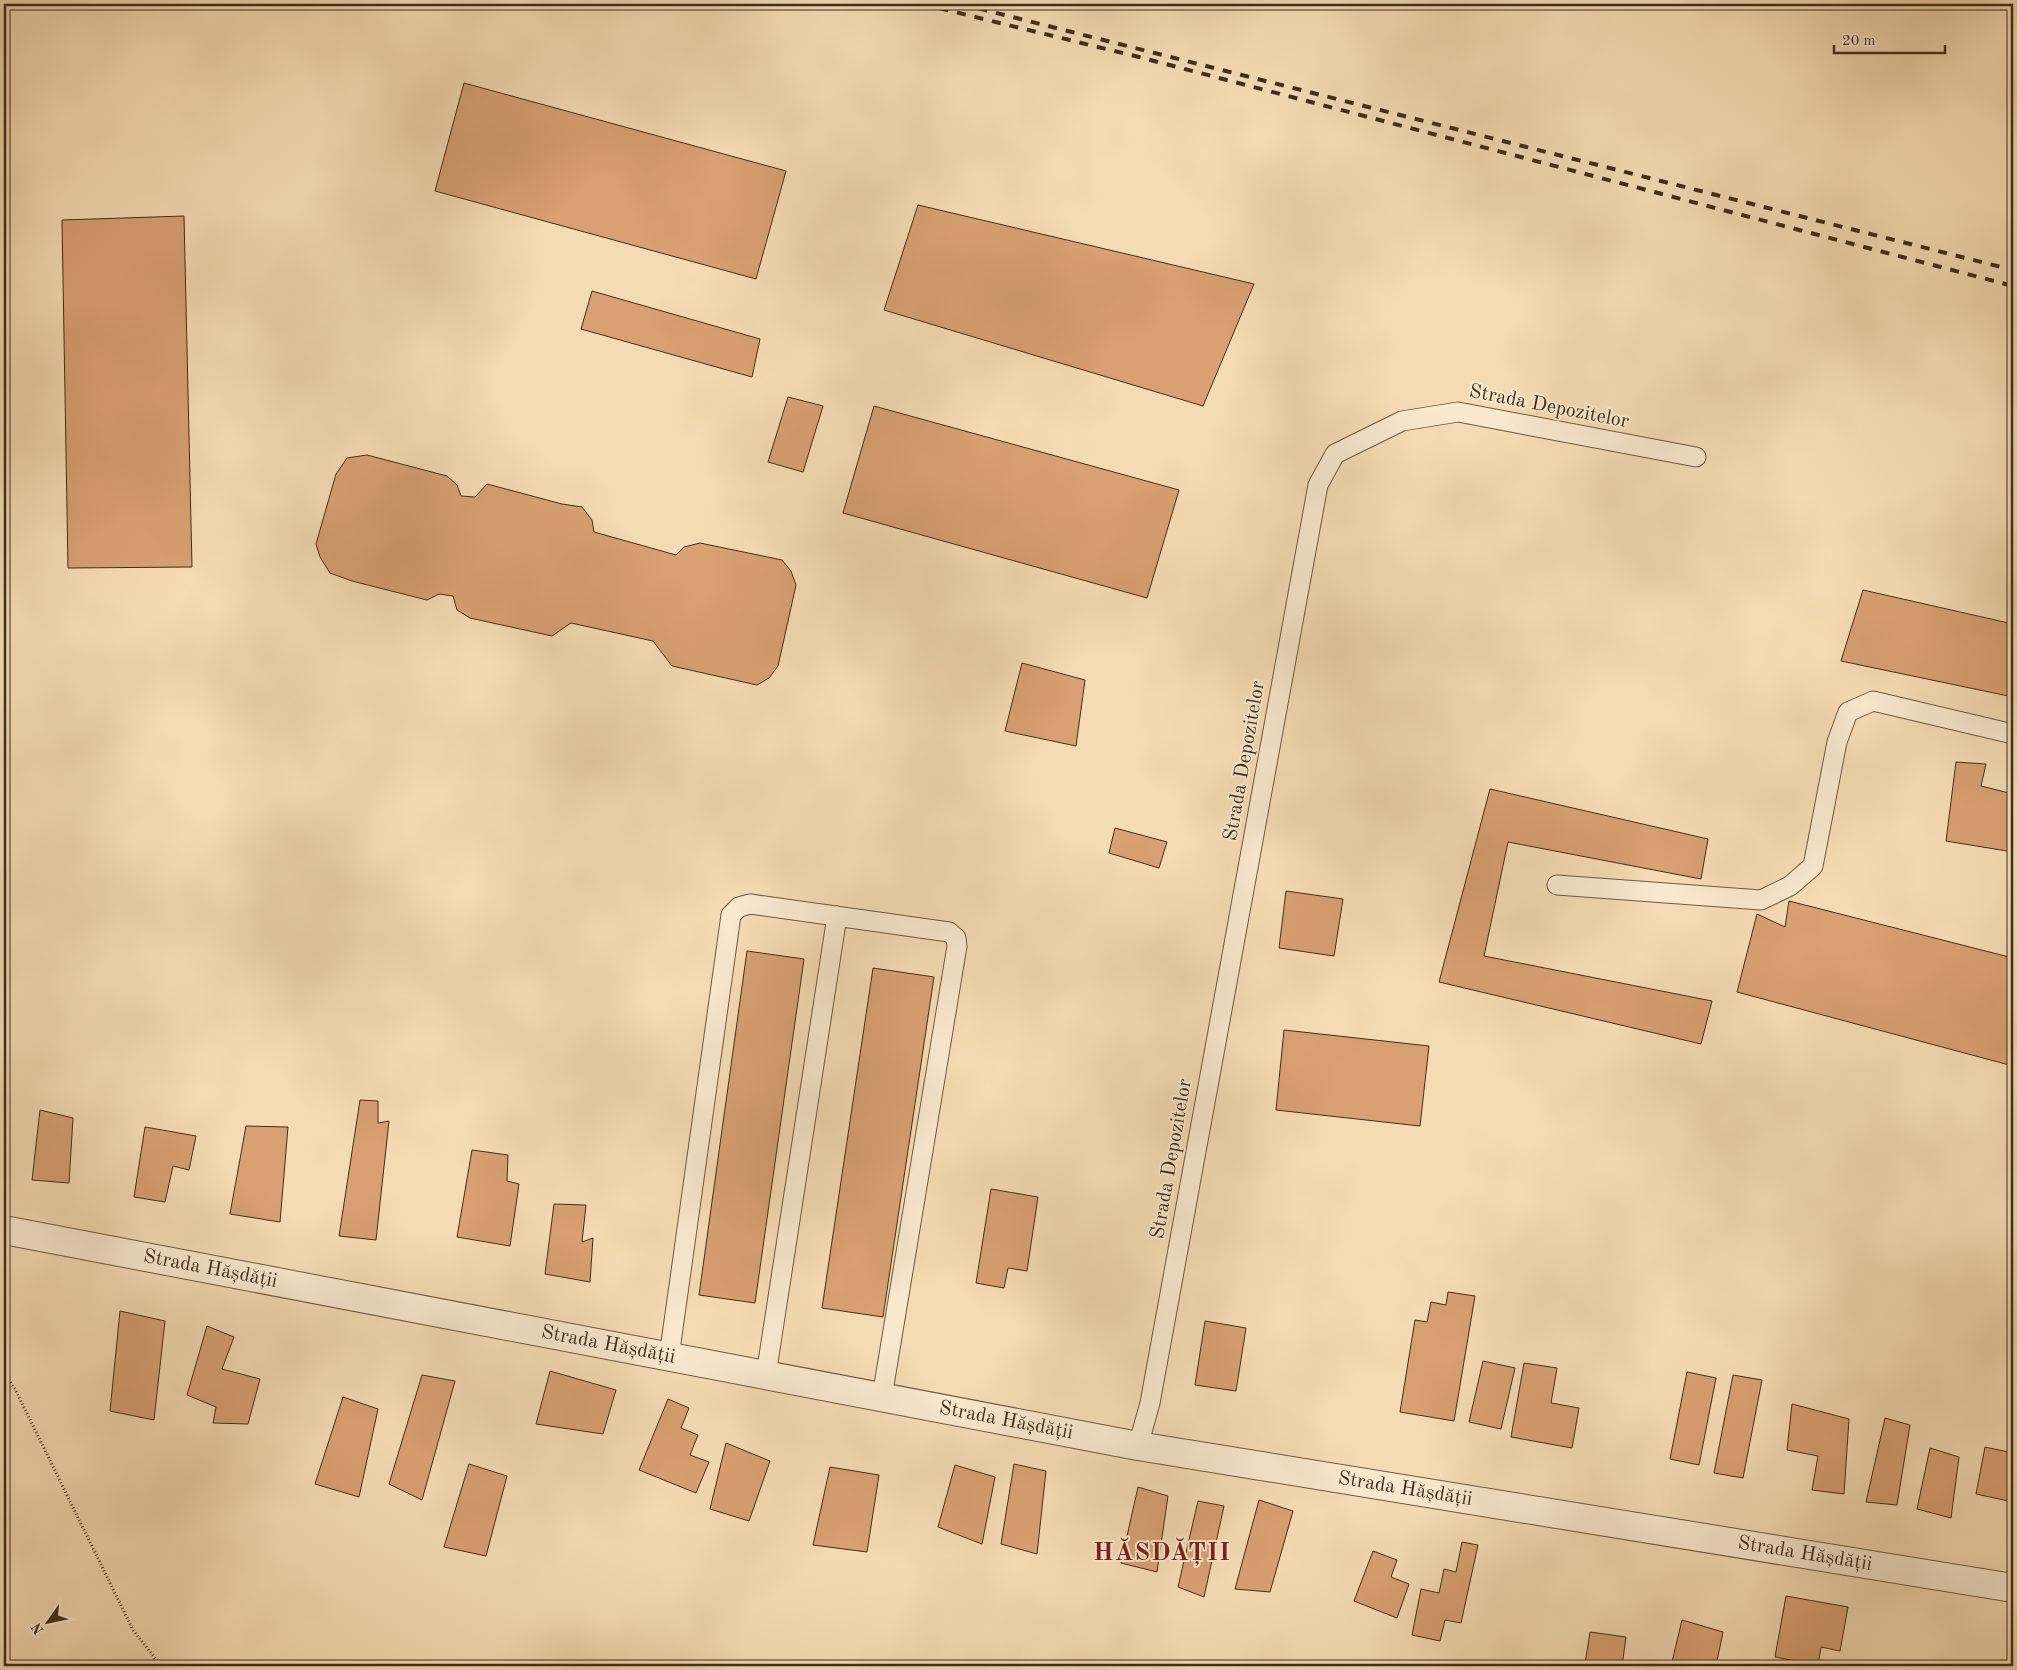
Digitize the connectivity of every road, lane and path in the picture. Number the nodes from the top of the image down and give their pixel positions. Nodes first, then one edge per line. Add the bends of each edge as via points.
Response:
1 (1696, 457) dead end
2 (2013, 734) edge
3 (1557, 885) dead end
4 (837, 916) junction
5 (4, 1230) edge
6 (669, 1357) junction
7 (4, 1374) edge
8 (766, 1375) junction
9 (882, 1397) junction
10 (1138, 1446) junction
11 (2013, 1588) edge
12 (161, 1666) edge

1 - 10 lane, Strada Depozitelor via 1458,412 1402,421 1335,454 1318,485 1152,1393
2 - 3 lane via 1873,701 1848,712 1837,742 1813,866 1790,886 1761,900
4 - 6 lane via 750,904 739,907 731,915
4 - 8 lane
4 - 9 lane via 949,932 956,938 957,946
5 - 6 street, Strada Hășdății
6 - 8 street, Strada Hășdății
7 - 12 path via 15,1389 132,1630
8 - 9 street, Strada Hășdății
9 - 10 street, Strada Hășdății
10 - 11 street, Strada Hășdății

